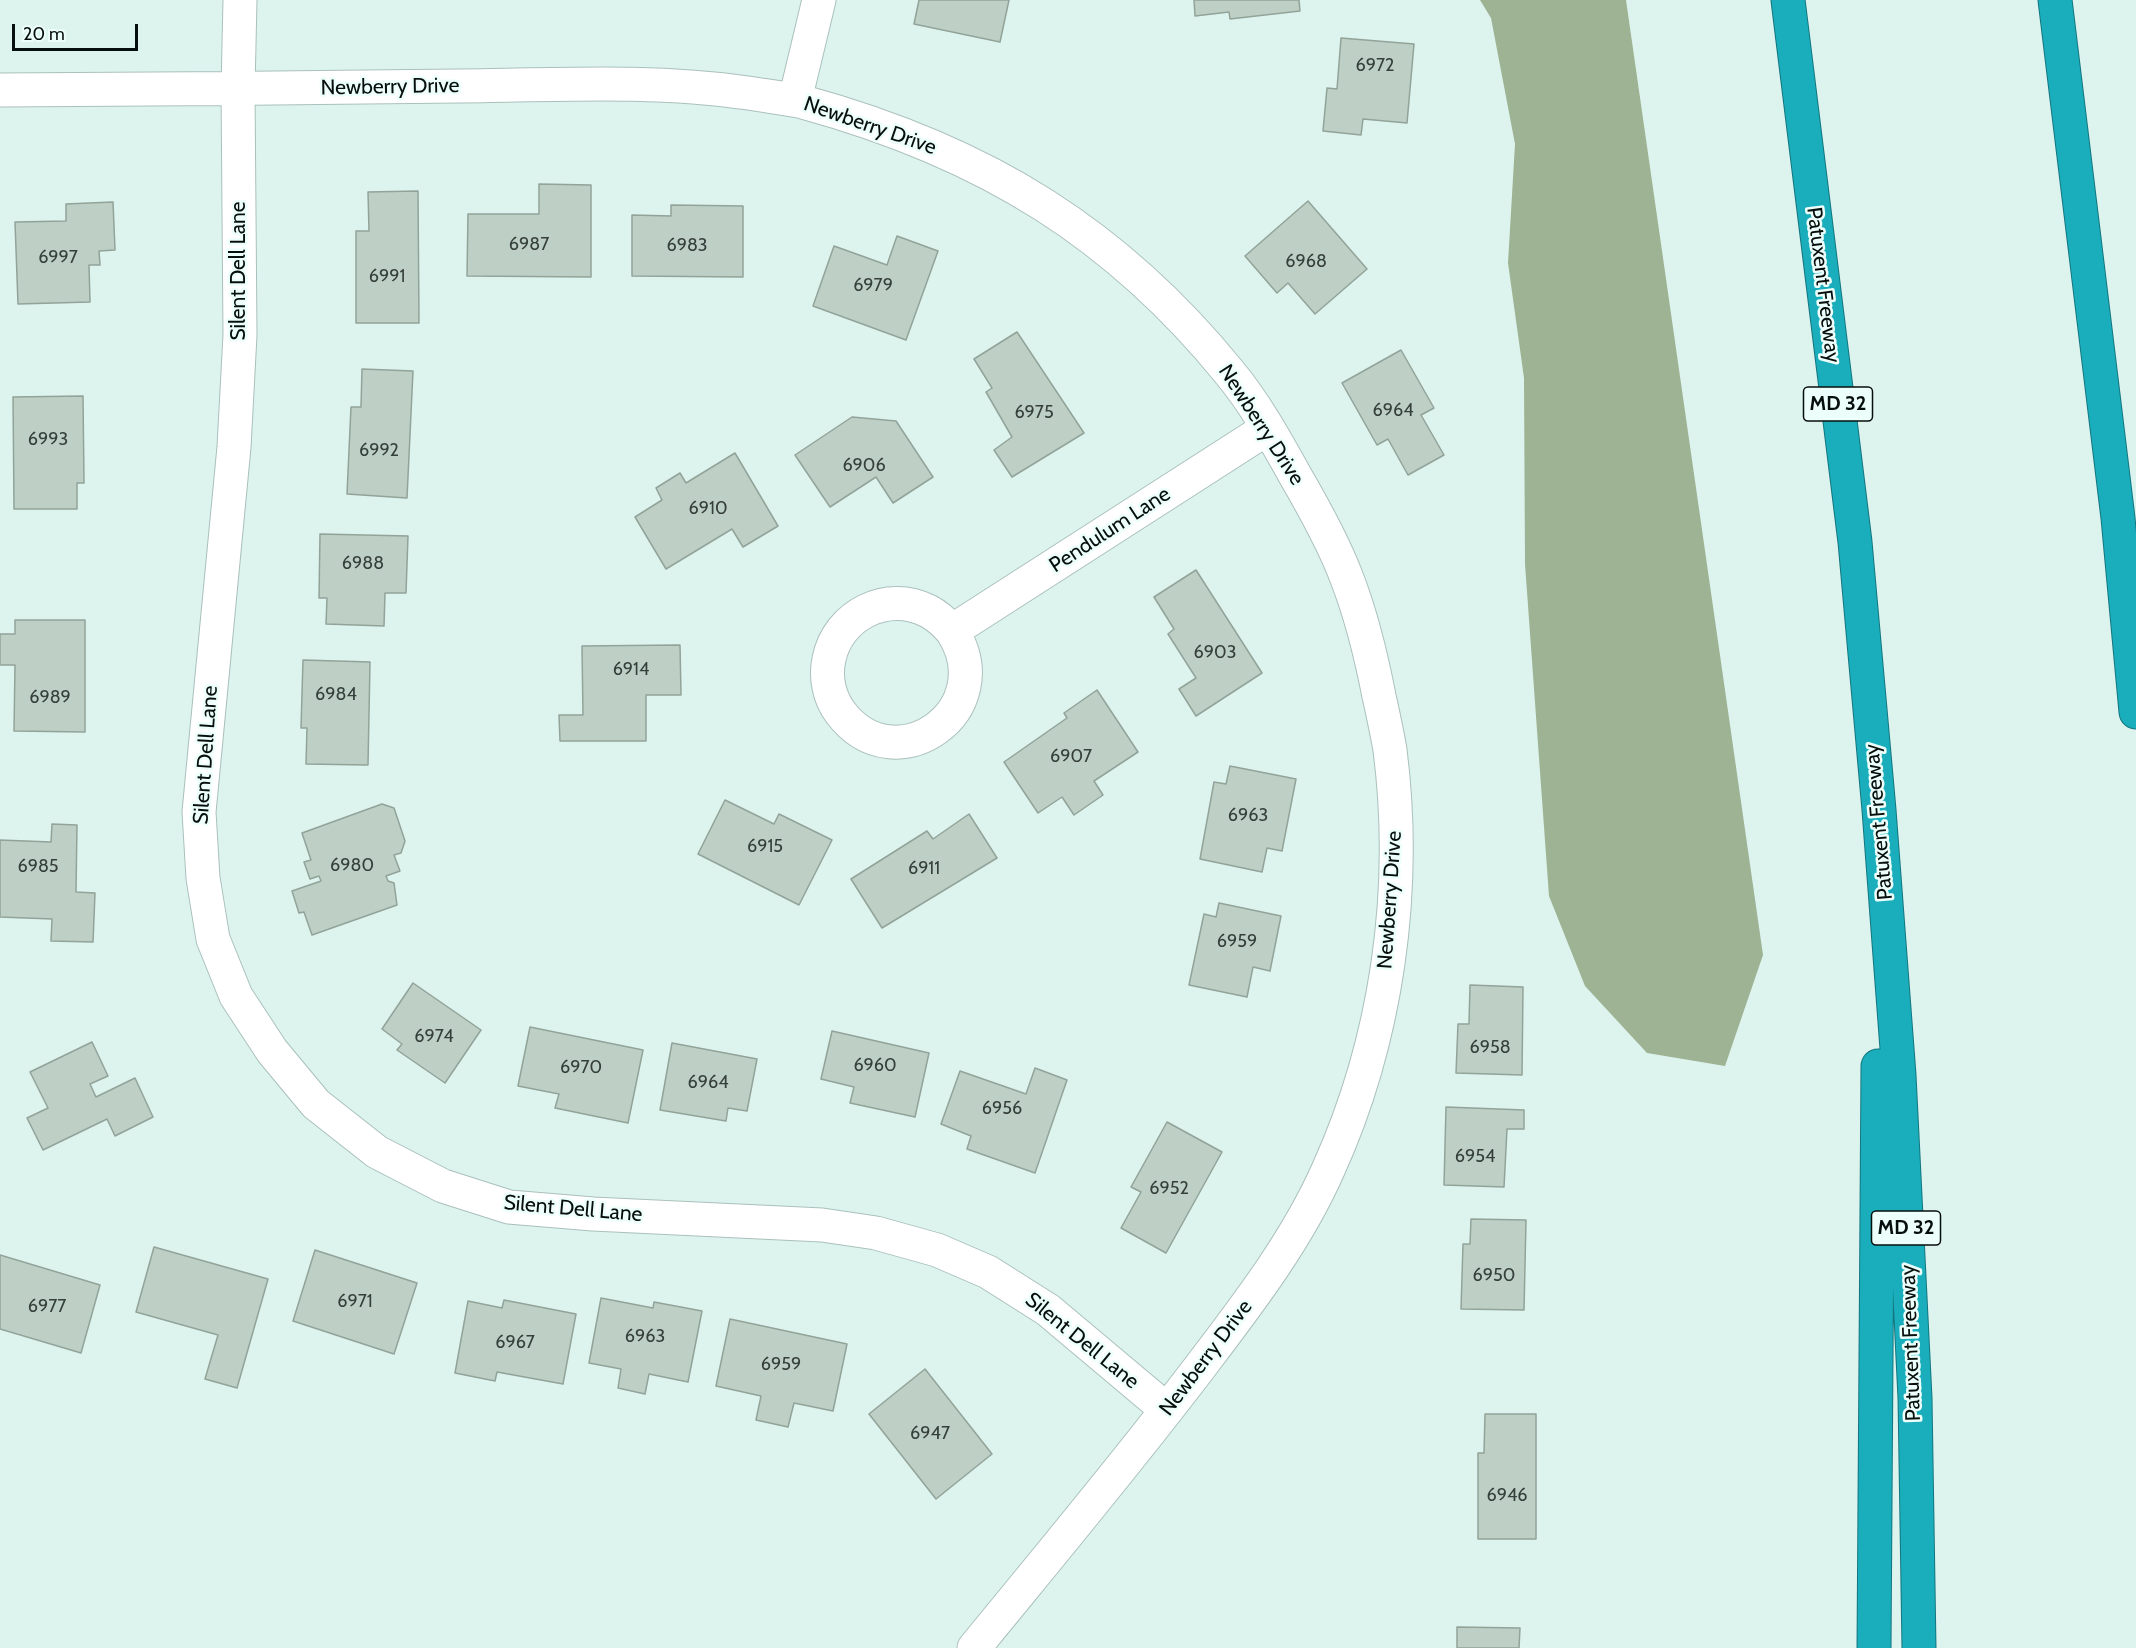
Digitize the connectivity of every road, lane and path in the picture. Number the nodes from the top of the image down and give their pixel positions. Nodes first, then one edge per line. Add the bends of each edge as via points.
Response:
1 (240, 0) edge
2 (819, 0) edge
3 (1788, 0) edge
4 (2055, 0) edge
5 (238, 89) junction
6 (0, 90) edge
7 (795, 100) junction
8 (1268, 428) junction
9 (952, 632) junction
10 (2136, 711) edge
11 (1879, 810) junction
12 (1167, 1410) junction
13 (974, 1648) edge
14 (1874, 1648) edge
15 (1919, 1648) edge

1 - 5 street, Silent Dell Lane
2 - 7 street
3 - 11 highway, Patuxent Freeway / MD 32 via 1855,543
4 - 10 highway via 2118,518
5 - 6 street, Newberry Drive
5 - 7 street, Newberry Drive via 632,83 702,87
5 - 12 street, Silent Dell Lane via 240,335 234,447 199,812 203,878 213,939 236,996 272,1052 316,1104 377,1152 443,1186 509,1207 822,1225 876,1233 937,1250 988,1272 1048,1310
7 - 8 street, Newberry Drive via 883,127 967,162 1046,206 1120,261 1184,322 1233,375
8 - 9 street, Pendulum Lane
8 - 12 street, Newberry Drive via 1312,504 1346,576 1372,658 1390,749 1396,834 1393,916 1381,1010 1359,1090 1328,1171 1257,1292
9 - 9 street via 941,619 913,605 889,604 866,610 852,619 833,644 828,660 827,676 836,707 870,737 900,742 941,726 964,688 964,659
11 - 14 highway
11 - 15 highway, Patuxent Freeway / MD 32 via 1899,1075 1915,1398
12 - 13 street, Newberry Drive

